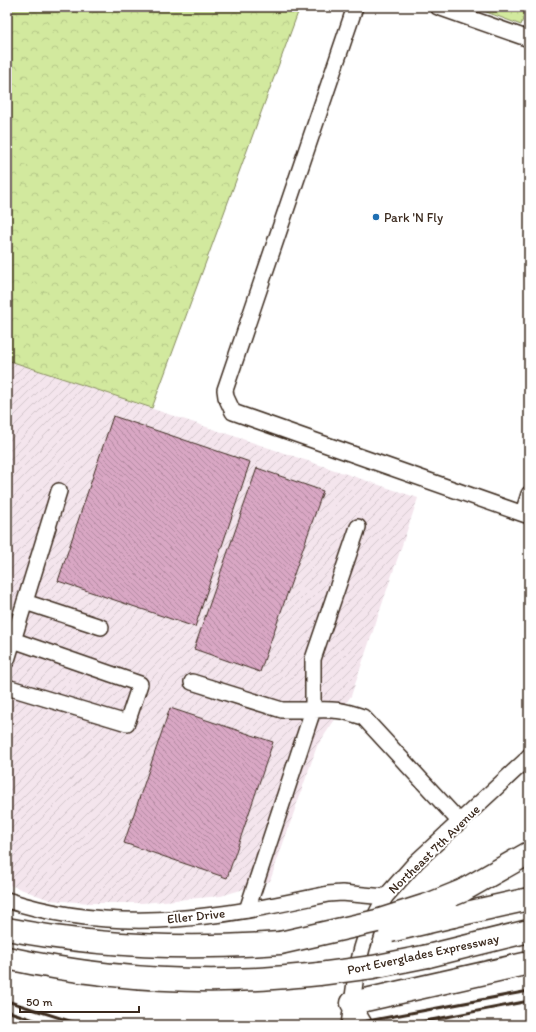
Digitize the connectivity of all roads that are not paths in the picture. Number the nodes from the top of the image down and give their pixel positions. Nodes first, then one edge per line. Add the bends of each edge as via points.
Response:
1 (355, 7) edge
2 (438, 7) edge
3 (529, 39) edge
4 (59, 491) dead end
5 (529, 494) edge
6 (526, 515) edge
7 (358, 527) dead end
8 (25, 602) junction
9 (101, 628) dead end
10 (13, 640) junction
11 (7, 660) edge
12 (192, 682) dead end
13 (7, 687) edge
14 (313, 710) junction
15 (529, 756) edge
16 (460, 822) junction
17 (529, 853) edge
18 (385, 897) junction
19 (529, 899) edge
20 (7, 900) edge
21 (247, 910) junction
22 (7, 929) edge
23 (529, 931) edge
24 (280, 943) junction
25 (7, 958) edge
26 (529, 963) edge
27 (352, 1003) junction
28 (349, 1025) edge
29 (365, 1025) edge

1 - 6 street via 225,390 226,397 233,412
2 - 3 street
4 - 8 street
5 - 6 street
7 - 14 street via 313,659
8 - 9 street
8 - 10 street
10 - 11 street
10 - 13 street via 140,684 127,723
12 - 14 street via 282,710
14 - 16 street via 333,709 362,716
14 - 21 street
15 - 16 street, Northeast 7th Avenue
16 - 18 street, Northeast 7th Avenue via 412,866
17 - 24 highway, bridge via 462,891 430,904 377,921
18 - 21 street, Eller Drive via 342,892
18 - 27 street, Northeast 7th Avenue via 367,932 362,948
19 - 24 highway, bridge via 384,933
20 - 21 street, Eller Drive via 65,915 124,920 187,918
22 - 24 highway via 59,938 168,947 226,947
23 - 25 highway, Port Everglades Expressway, bridge via 373,967 257,979 143,978 87,972
26 - 27 highway
27 - 28 street, Northeast 7th Avenue
27 - 29 street

